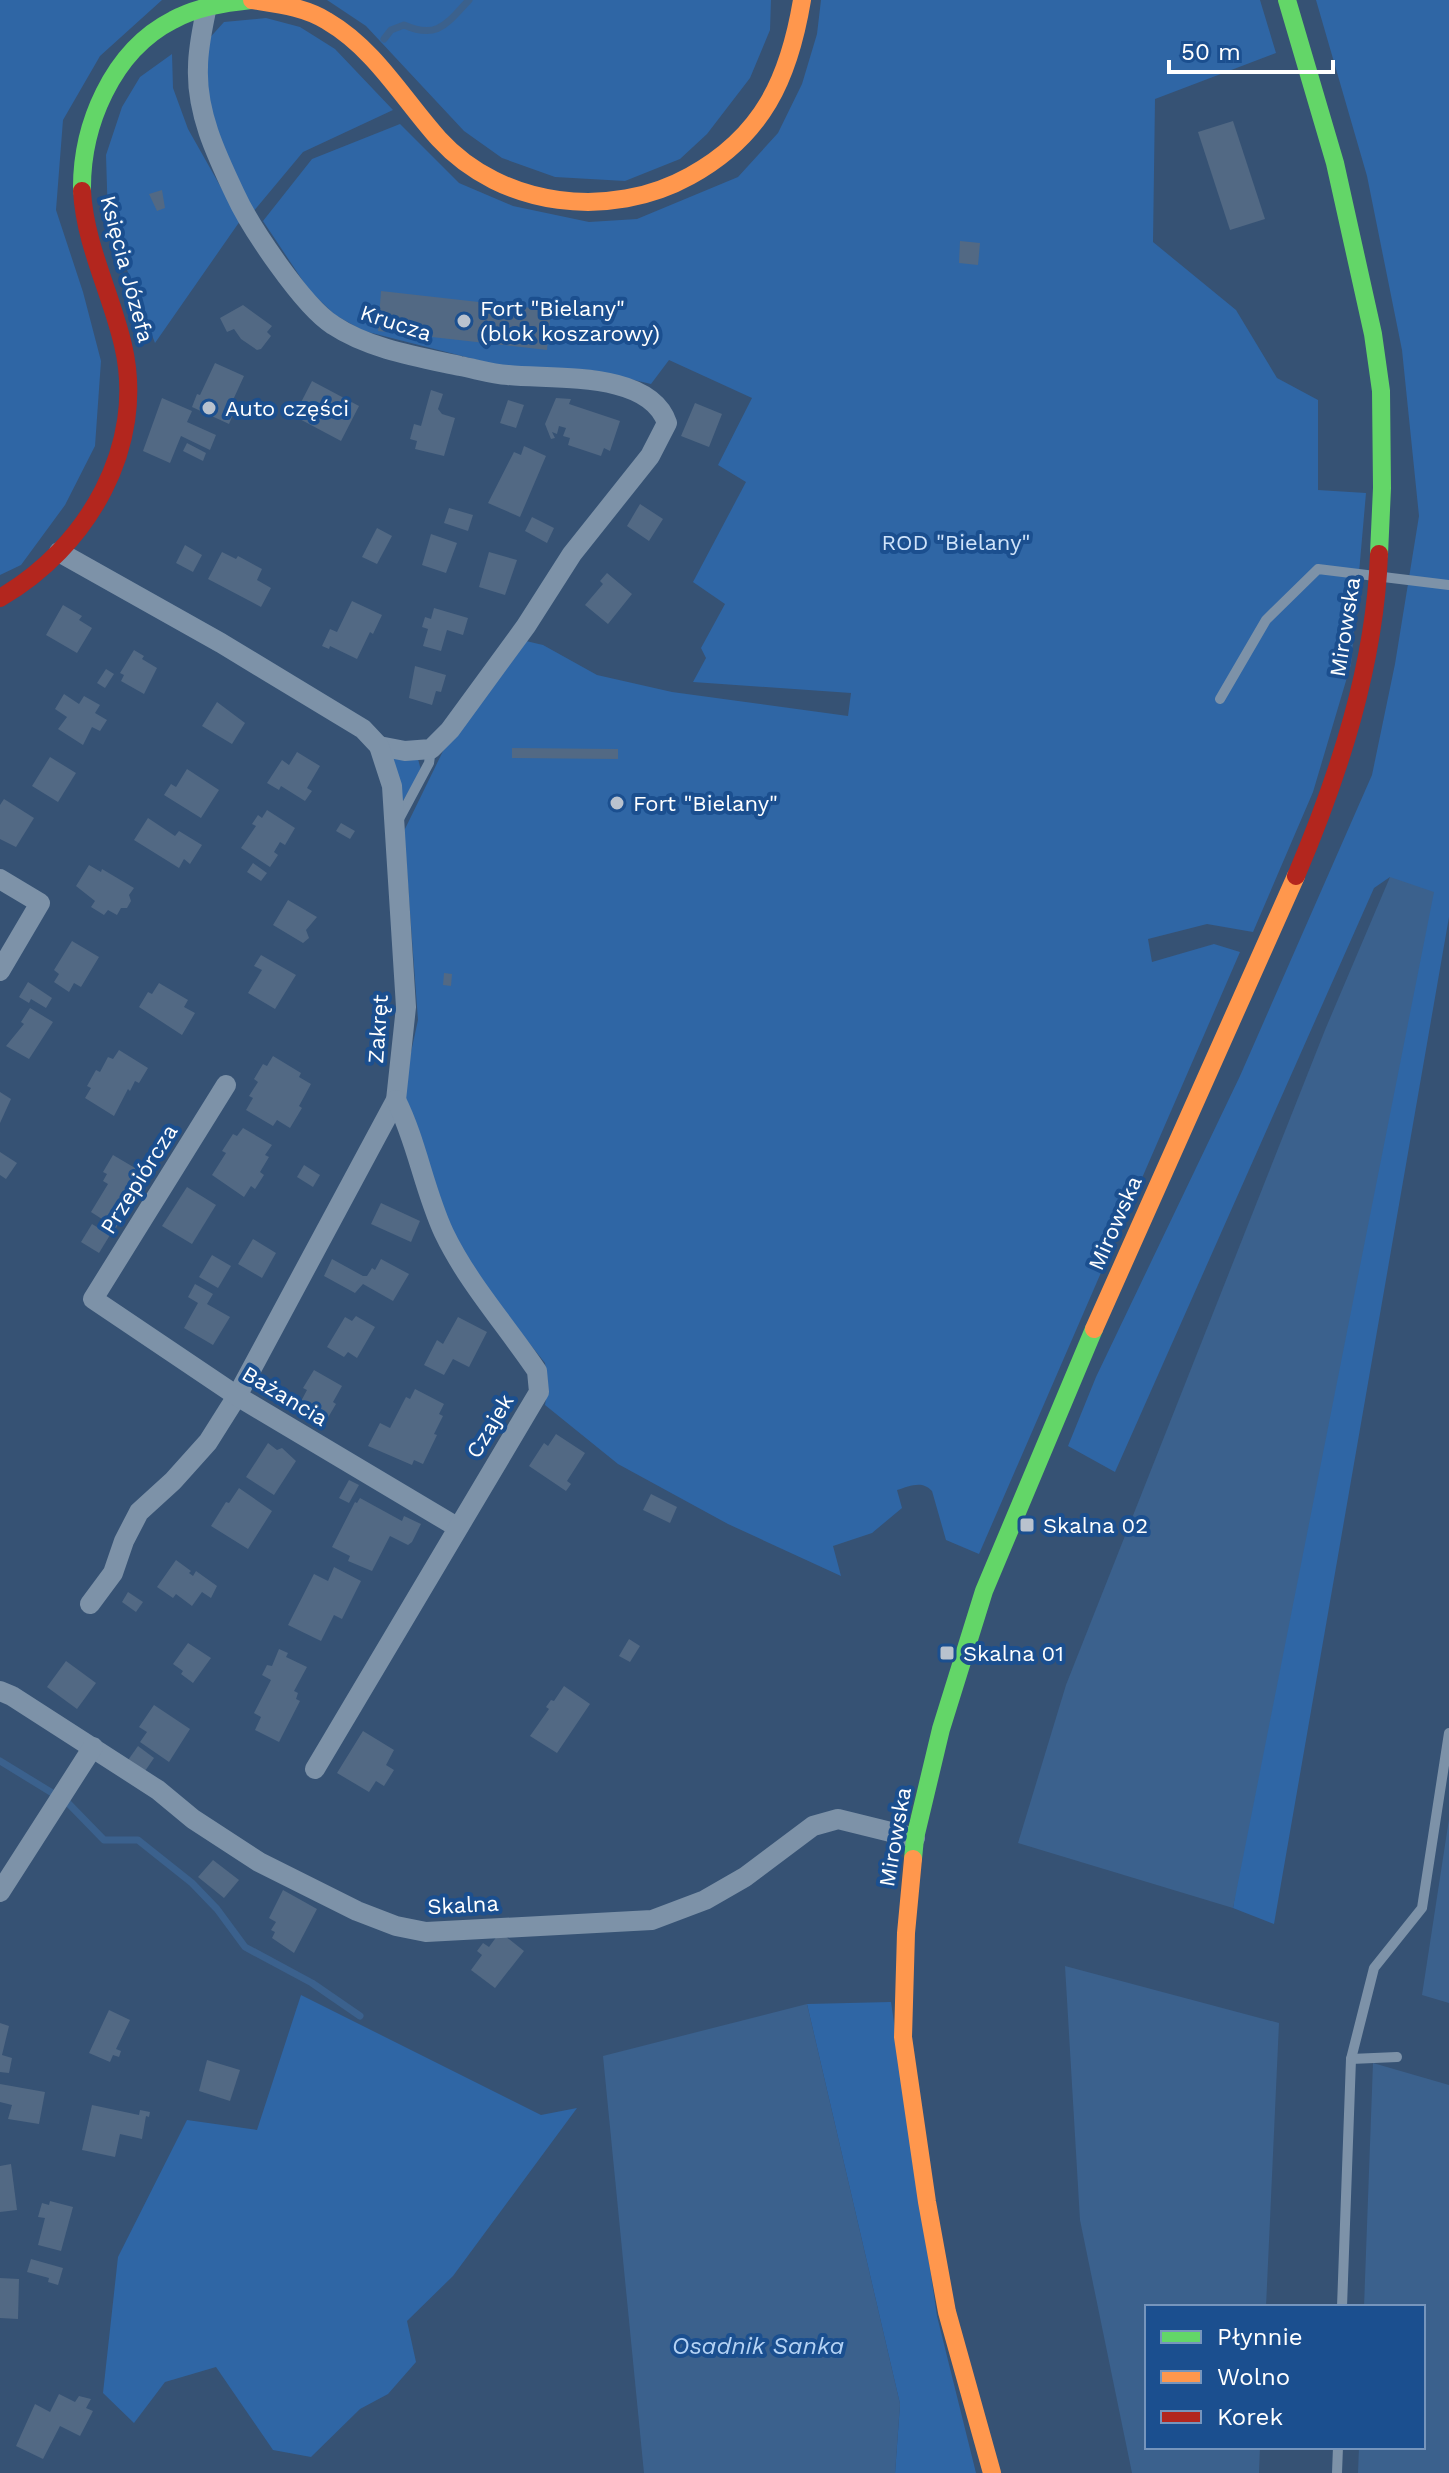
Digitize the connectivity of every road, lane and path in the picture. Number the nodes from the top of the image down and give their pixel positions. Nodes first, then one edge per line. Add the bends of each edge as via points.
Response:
1 (252, 0) edge
2 (802, 0) edge
3 (1287, 0) edge
4 (207, 6) junction
5 (59, 552) junction
6 (1378, 576) junction
7 (1449, 585) edge
8 (0, 598) edge
9 (1220, 699) dead end
10 (379, 746) junction
11 (431, 749) junction
12 (395, 827) junction
13 (0, 879) edge
14 (0, 971) edge
15 (226, 1085) dead end
16 (396, 1100) junction
17 (93, 1299) joint
18 (237, 1396) junction
19 (457, 1527) junction
20 (90, 1604) dead end
21 (0, 1691) edge
22 (1449, 1733) edge
23 (93, 1747) junction
24 (315, 1769) dead end
25 (915, 1838) junction
26 (0, 1892) edge
27 (1397, 2057) dead end
28 (1351, 2059) junction
29 (1342, 2305) edge
30 (1338, 2449) edge
31 (992, 2473) edge
32 (1337, 2473) edge

1 - 2 main road, Księcia Józefa via 295,8 336,26 446,146 480,174 550,199 617,203 688,179 733,148 772,102 786,73
1 - 4 main road, Księcia Józefa
3 - 6 main road, Mirowska via 1335,163 1373,334 1381,391
4 - 5 main road, Księcia Józefa via 154,32 107,85 86,135 81,157 83,212 127,360 130,405 117,464 82,525
4 - 11 street, Krucza via 197,67 211,142 245,216 315,311 364,341 435,360 506,375 568,377 630,388 654,400 667,423 650,456
5 - 8 main road, Księcia Józefa
5 - 10 street via 363,729
6 - 7 lane
6 - 9 lane via 1318,569 1266,620
6 - 25 main road, Mirowska via 1366,664 1323,812 984,1591 945,1714
10 - 11 street
10 - 12 street, Zakręt via 392,786
11 - 12 lane via 429,763
12 - 16 street, Zakręt via 406,1007
13 - 14 street via 40,903
15 - 17 street, Przepiórcza
16 - 18 street, Zakręt
16 - 19 street, Czajek via 443,1230 537,1371 539,1392
17 - 18 street, Bażancia
18 - 19 street, Bażancia
18 - 20 street, Zakręt via 208,1442 139,1512 113,1573
19 - 24 street, Czajek
21 - 23 street, Skalna
22 - 28 lane via 1422,1908 1374,1968
23 - 25 street, Skalna via 259,1862 357,1911 426,1932 652,1920 705,1900 827,1820
23 - 26 street
25 - 31 main road, Mirowska via 906,1933 905,2052 947,2312
27 - 28 lane
28 - 29 lane
30 - 32 lane

